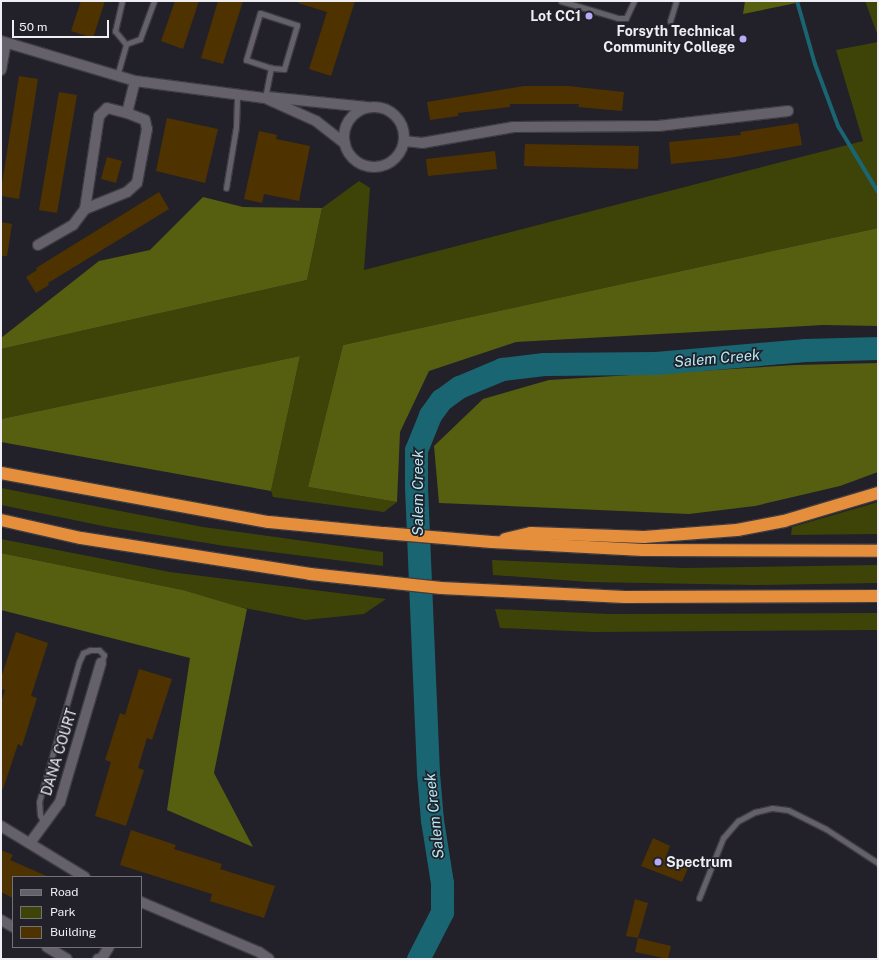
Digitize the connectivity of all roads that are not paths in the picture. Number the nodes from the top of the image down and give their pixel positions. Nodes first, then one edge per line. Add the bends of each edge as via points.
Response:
1 (122, 1) edge
2 (154, 1) edge
3 (560, 1) edge
4 (634, 1) edge
5 (676, 1) edge
6 (670, 21) dead end
7 (3, 42) edge
8 (126, 44) junction
9 (271, 68) junction
10 (1, 70) edge
11 (117, 76) junction
12 (135, 81) junction
13 (237, 94) junction
14 (264, 98) junction
15 (366, 107) junction
16 (788, 111) dead end
17 (128, 113) junction
18 (404, 141) junction
19 (345, 144) junction
20 (226, 188) dead end
21 (85, 209) junction
22 (38, 245) dead end
23 (1, 473) edge
24 (878, 493) edge
25 (1, 520) edge
26 (492, 542) junction
27 (878, 551) edge
28 (878, 596) edge
29 (101, 663) joint
30 (44, 823) junction
31 (1, 826) edge
32 (30, 843) junction
33 (878, 863) edge
34 (83, 876) edge
35 (699, 898) dead end
36 (142, 902) edge
37 (1, 920) edge
38 (12, 926) edge
39 (49, 948) edge
40 (108, 948) edge
41 (67, 959) edge
42 (98, 959) edge
43 (269, 959) edge

1 - 8 lane via 115,31
2 - 8 lane via 140,39
3 - 4 lane via 626,18
5 - 6 lane
7 - 10 street
7 - 11 street
8 - 11 lane
9 - 9 lane via 246,60 260,13 297,25 284,69
9 - 14 lane
11 - 12 street
12 - 13 street
12 - 17 street
13 - 14 street
13 - 20 lane via 236,127
14 - 15 street via 274,96
14 - 19 street via 316,121
15 - 18 street via 376,106 394,114 401,122
15 - 19 street via 354,114 346,126
16 - 18 street via 658,126 514,127 422,143
17 - 21 street via 107,108 99,116
17 - 21 street via 145,120 147,128 137,182 127,192
18 - 19 street via 395,159 376,167 356,162
21 - 22 street via 73,225
23 - 26 highway via 269,522
24 - 26 highway via 805,516 737,530 644,537 532,533
25 - 28 highway via 81,538 310,574 494,592 700,598
26 - 27 highway via 690,552
29 - 30 street, DANA COURT via 60,802
29 - 30 lane via 104,654 99,650 84,653 79,662 39,802 40,815
30 - 32 street, DANA COURT
31 - 32 street
32 - 34 street
33 - 35 lane via 820,826 788,810 772,808 755,812 738,822 723,838
36 - 43 street via 259,952
37 - 38 street
39 - 41 street
40 - 42 street via 102,958

